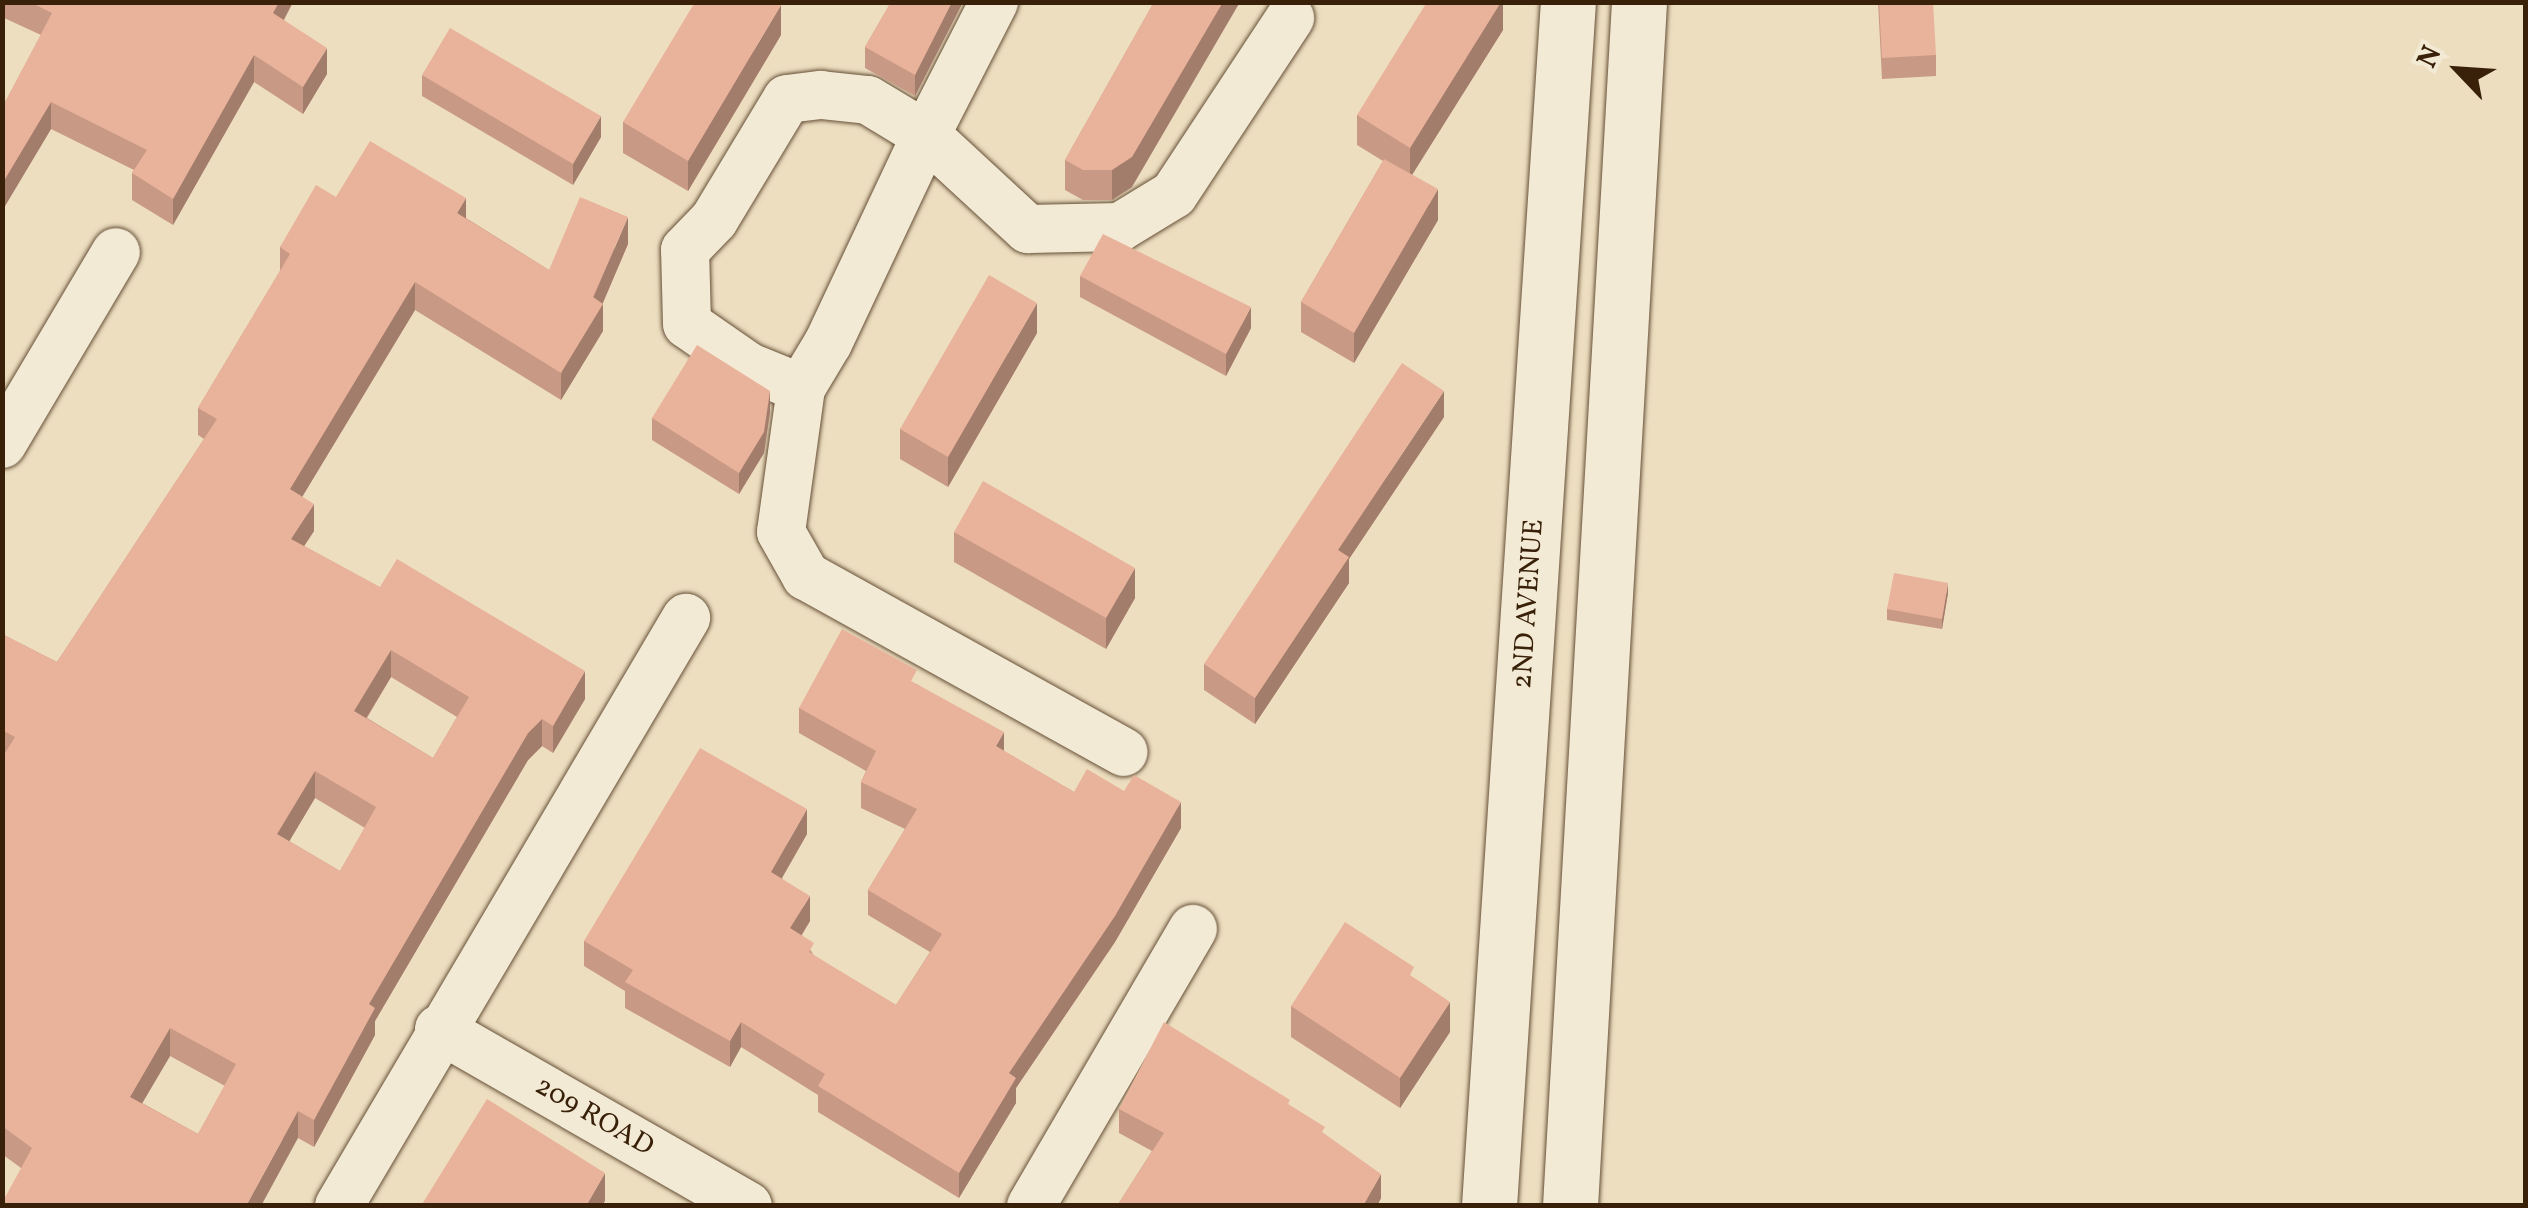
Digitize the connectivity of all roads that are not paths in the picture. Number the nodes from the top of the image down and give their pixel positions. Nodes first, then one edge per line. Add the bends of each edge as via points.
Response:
1 (994, 2) edge
2 (1568, 2) edge
3 (1639, 2) edge
4 (1290, 18) dead end
5 (926, 135) junction
6 (116, 252) dead end
7 (801, 388) junction
8 (2, 444) edge
9 (686, 618) dead end
10 (1124, 752) dead end
11 (1192, 929) dead end
12 (439, 1029) junction
13 (339, 1206) edge
14 (748, 1206) edge
15 (1031, 1206) edge
16 (1490, 1206) edge
17 (1570, 1206) edge

1 - 5 street
2 - 16 street, 2ND AVENUE
3 - 17 street
4 - 5 street via 1174,194 1120,226 1028,229
5 - 7 street
5 - 7 street via 868,100 787,100 714,220 686,250 687,324 750,367
6 - 8 street
7 - 10 street via 781,532 806,576
9 - 12 street
11 - 15 street
12 - 13 street
12 - 14 street, 209 ROAD

